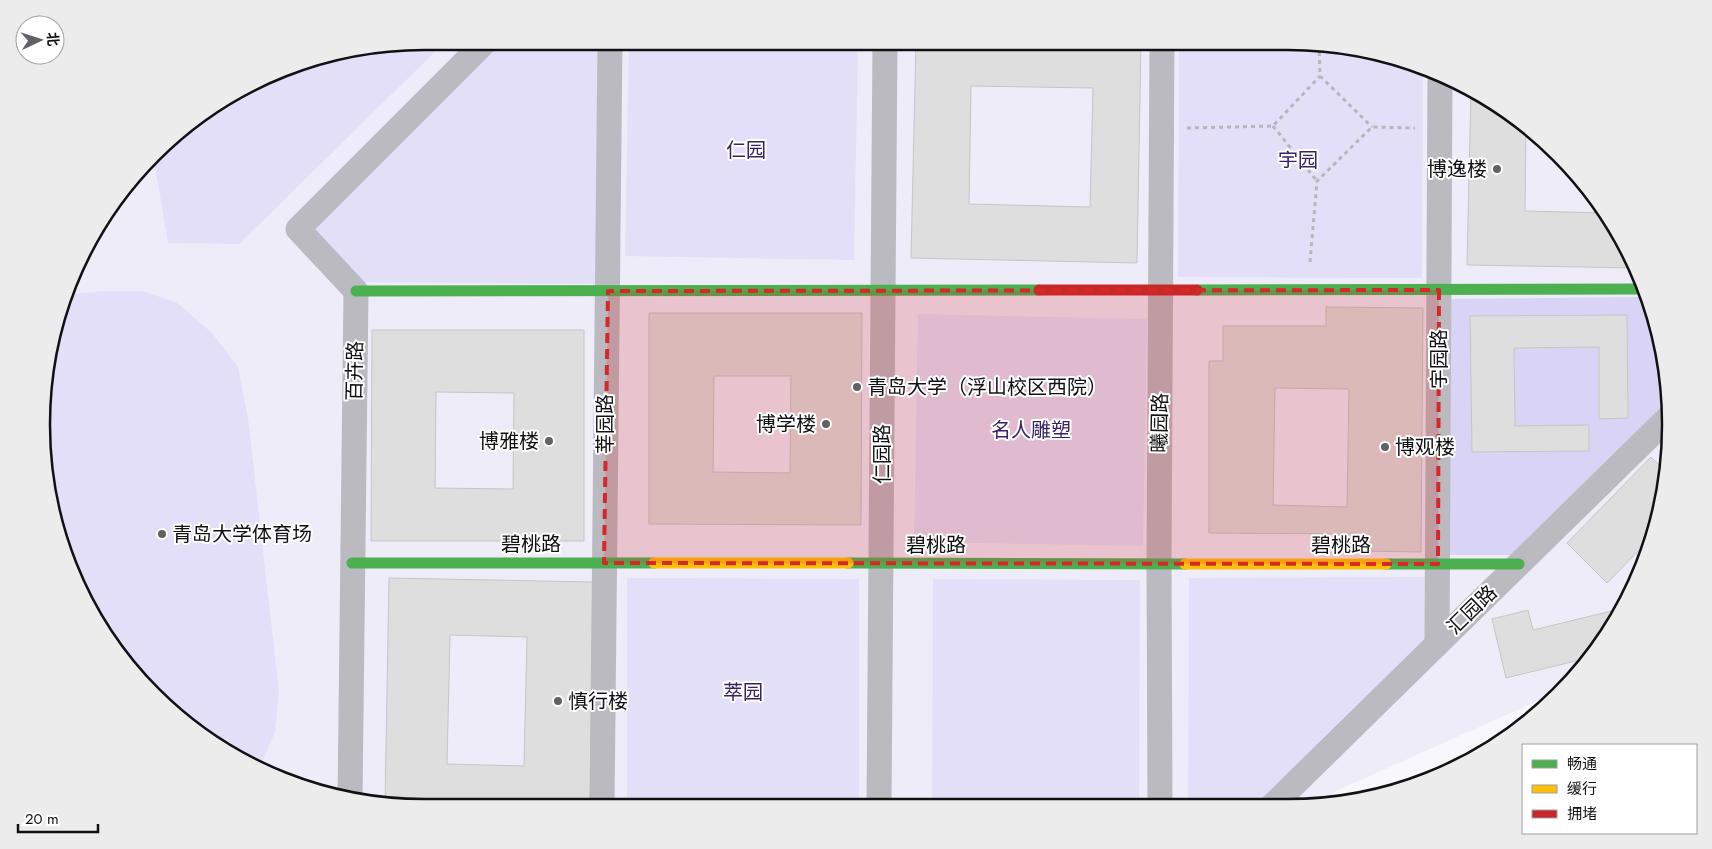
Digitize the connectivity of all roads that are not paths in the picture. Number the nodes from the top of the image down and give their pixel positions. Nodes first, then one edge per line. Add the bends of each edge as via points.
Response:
1 (477, 50) edge
2 (606, 50) edge
3 (610, 50) edge
4 (885, 50) edge
5 (1162, 50) edge
6 (1440, 83) edge
7 (1636, 289) edge
8 (1162, 290) junction
9 (1439, 290) junction
10 (356, 291) junction
11 (607, 291) junction
12 (884, 291) junction
13 (1662, 424) edge
14 (604, 558) junction
15 (352, 563) junction
16 (881, 563) junction
17 (1159, 564) junction
18 (1438, 564) junction
19 (1519, 564) junction
20 (1438, 644) junction
21 (350, 792) edge
22 (602, 799) edge
23 (880, 799) edge
24 (1160, 799) edge
25 (1279, 799) edge

1 - 10 street via 298,229
2 - 11 street
3 - 11 street
4 - 12 street, 仁园路
5 - 8 street, 曦园路
6 - 9 street, 宇园路
7 - 9 street
8 - 9 street
8 - 12 street
8 - 17 street, 曦园路
9 - 18 street, 宇园路
10 - 11 street
10 - 15 street, 百卉路
11 - 12 street
11 - 14 street
12 - 16 street, 仁园路
13 - 19 street, 汇园路
14 - 15 street, 碧桃路
14 - 16 street, 碧桃路
14 - 22 street
15 - 21 street, 百卉路
16 - 17 street, 碧桃路
16 - 23 street, 仁园路
17 - 18 street, 碧桃路
17 - 24 street, 曦园路
18 - 19 street, 碧桃路
18 - 20 street, 宇园路
19 - 20 street, 汇园路
20 - 25 street, 汇园路

